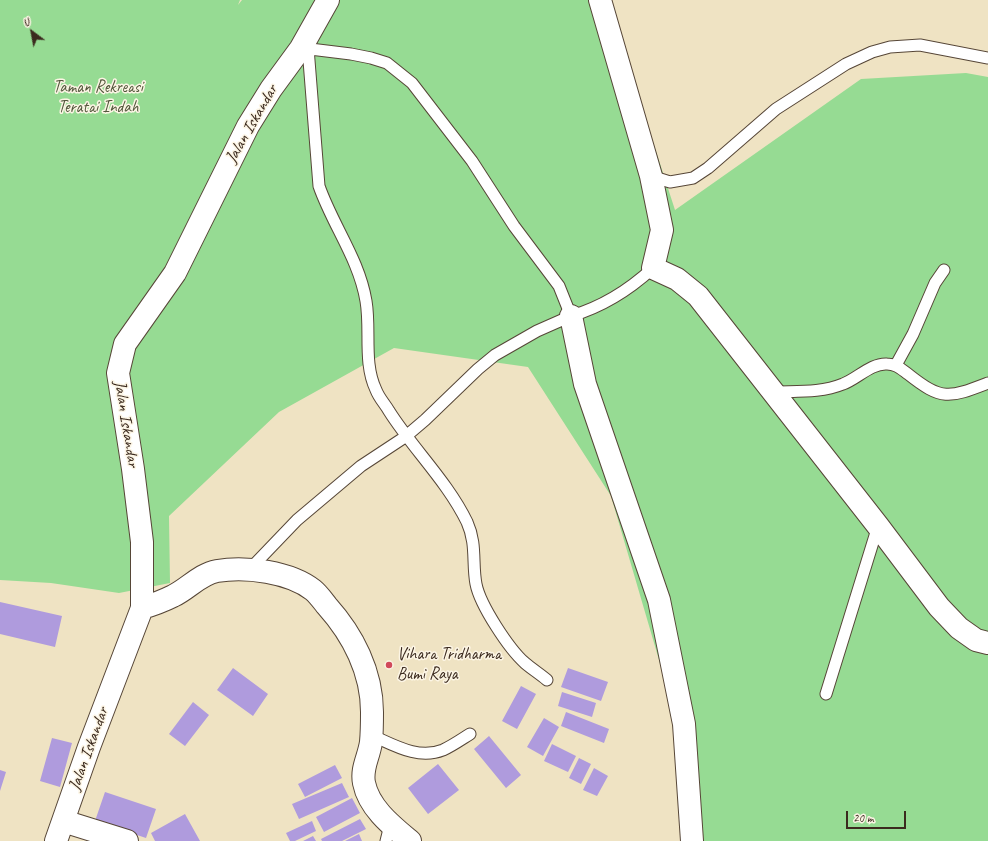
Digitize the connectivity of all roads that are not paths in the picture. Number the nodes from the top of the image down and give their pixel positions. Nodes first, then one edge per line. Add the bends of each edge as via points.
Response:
1 (328, 0) edge
2 (600, 0) edge
3 (305, 48) junction
4 (988, 58) edge
5 (651, 176) junction
6 (653, 268) junction
7 (944, 270) dead end
8 (571, 316) junction
9 (896, 365) junction
10 (988, 383) edge
11 (774, 392) junction
12 (405, 436) junction
13 (878, 526) junction
14 (250, 569) junction
15 (142, 608) junction
16 (988, 643) edge
17 (547, 680) dead end
18 (826, 694) dead end
19 (470, 734) dead end
20 (371, 735) junction
21 (60, 831) edge
22 (388, 833) edge
23 (127, 841) edge
24 (410, 841) edge
25 (692, 841) edge

1 - 3 street, Jalan Iskandar
2 - 5 street
3 - 8 lane via 371,58 387,63 412,84 472,161 514,226 559,286
3 - 12 lane via 319,186 356,264 366,301 370,367 376,390
3 - 15 street, Jalan Iskandar via 271,89 248,126 175,273 125,344 118,373 142,542
4 - 5 lane via 920,45 890,47 872,52 846,64 776,109 693,178 670,182
5 - 6 street via 662,230
6 - 8 lane via 638,282 608,301
6 - 11 street via 677,279 698,296
7 - 9 lane via 935,282 913,334
8 - 12 lane via 495,355
8 - 25 street via 586,384 658,600 684,724
9 - 10 lane via 924,387 941,394 959,394
9 - 11 lane via 885,363 844,384 822,390
11 - 13 street
12 - 14 lane via 361,466 297,520
12 - 17 lane via 450,492 468,524 475,548 476,583 480,597 508,644 525,663
13 - 16 street via 939,607 959,628 976,640
13 - 18 lane
14 - 15 street via 216,571 198,579 174,596
14 - 20 street via 291,579 313,590 340,620 356,646 368,676 372,711
15 - 21 street, Jalan Iskandar via 89,746
19 - 20 lane via 442,750 420,754
20 - 22 street via 362,772 364,785
21 - 23 street
22 - 24 street

